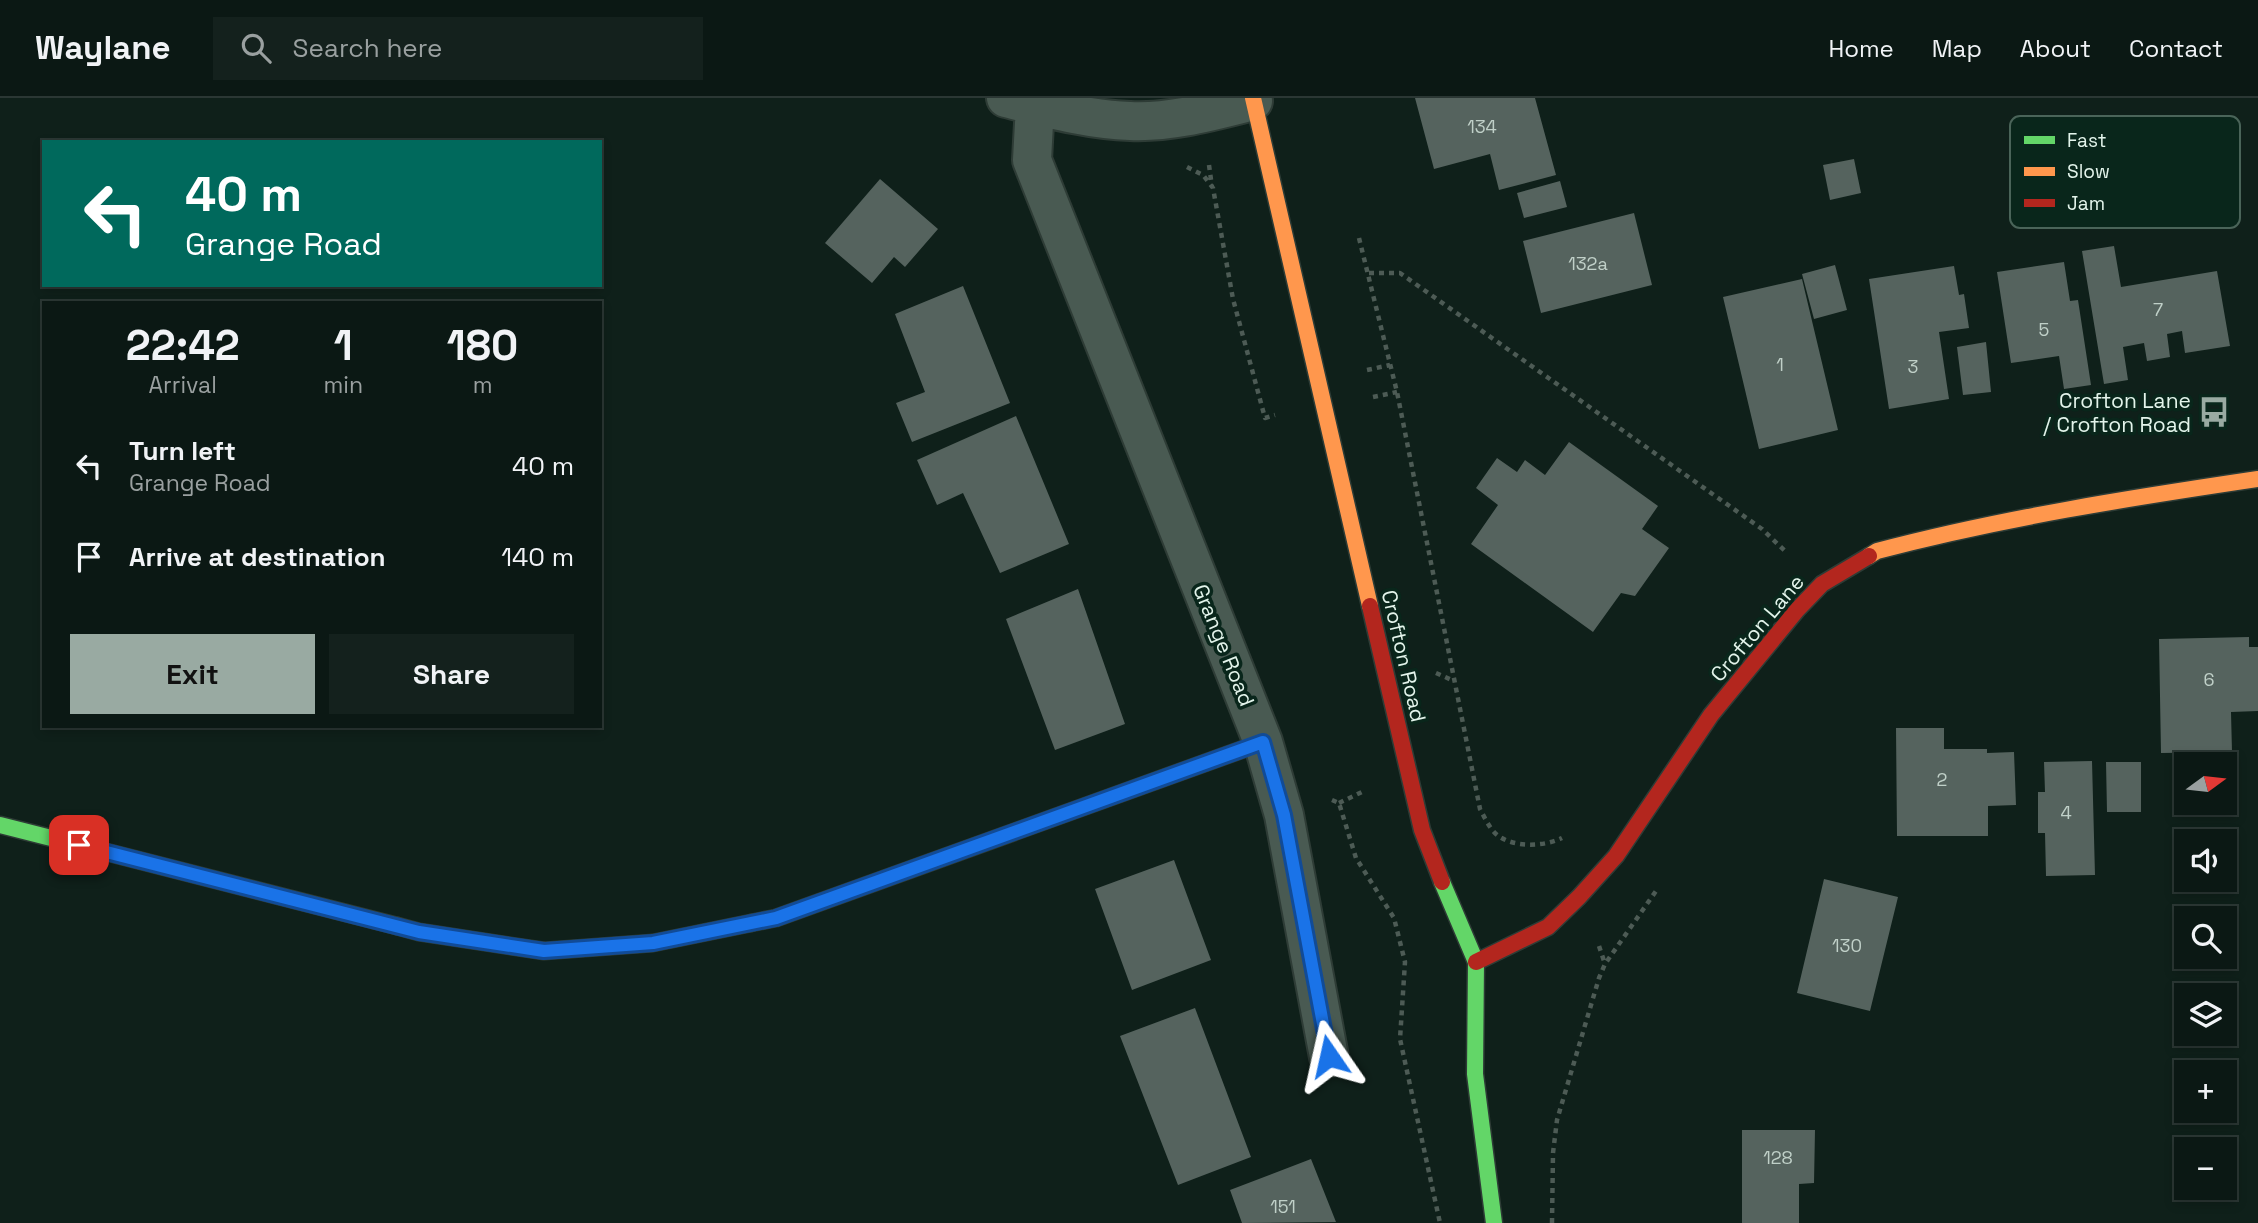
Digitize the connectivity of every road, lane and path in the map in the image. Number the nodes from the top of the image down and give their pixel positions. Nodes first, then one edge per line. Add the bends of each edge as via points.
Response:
1 (1253, 100) edge
2 (1021, 102) edge
3 (1186, 161) dead end
4 (1209, 165) dead end
5 (1212, 188) junction
6 (1359, 238) dead end
7 (1369, 273) junction
8 (1285, 413) dead end
9 (2258, 479) edge
10 (1822, 584) junction
11 (1268, 759) junction
12 (0, 825) edge
13 (1567, 836) dead end
14 (1659, 886) dead end
15 (1476, 962) junction
16 (1329, 1056) dead end
17 (1440, 1223) edge
18 (1494, 1223) edge
19 (1550, 1223) edge

1 - 2 street via 1178,118 1130,121
1 - 15 street, Crofton Road via 1422,830
2 - 11 street, Grange Road via 1032,160
3 - 5 path via 1187,169 1203,175
4 - 5 path
5 - 8 path via 1233,299 1265,418
6 - 7 path
7 - 10 path via 1400,273 1762,529
7 - 13 path via 1480,809 1500,837 1549,844
9 - 10 street, Crofton Lane via 1952,531 1877,551
10 - 15 street, Crofton Lane via 1712,715 1616,856 1579,897 1548,927
11 - 12 street via 776,918 653,943 544,951 419,932
11 - 16 street, Grange Road via 1284,815
11 - 17 path via 1339,803 1356,858 1394,918 1405,962 1400,1039
14 - 19 path via 1599,978 1557,1121
15 - 18 street, Crofton Road via 1475,1074

